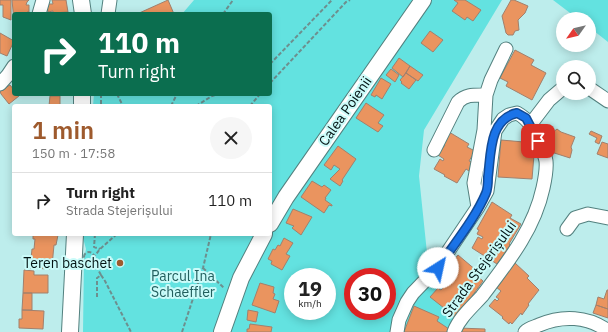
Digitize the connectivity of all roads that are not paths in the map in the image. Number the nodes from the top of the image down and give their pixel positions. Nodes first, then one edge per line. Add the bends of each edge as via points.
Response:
1 (43, 0) edge
2 (81, 0) edge
3 (91, 0) edge
4 (110, 0) edge
5 (423, 0) edge
6 (40, 12) edge
7 (84, 12) edge
8 (89, 12) edge
9 (108, 12) edge
10 (506, 49) dead end
11 (12, 69) edge
12 (0, 84) edge
13 (596, 93) edge
14 (556, 94) edge
15 (486, 95) junction
16 (608, 101) edge
17 (530, 125) junction
18 (434, 150) dead end
19 (478, 207) junction
20 (608, 218) edge
21 (272, 221) edge
22 (567, 229) dead end
23 (75, 236) edge
24 (263, 236) edge
25 (608, 331) edge
26 (70, 332) edge
27 (222, 332) edge
28 (397, 332) edge
29 (454, 332) edge
30 (526, 332) edge

1 - 6 street
2 - 7 main road
3 - 8 main road
4 - 9 street
5 - 21 main road, Calea Poienii via 290,190
10 - 15 street
11 - 12 street
13 - 16 street
14 - 17 street via 548,100
15 - 18 street via 471,94 458,102
15 - 19 street via 484,130 474,183
17 - 19 street, Strada Stejerișului via 526,118 517,113 503,119 495,131 487,191
17 - 29 street, Strada Stejerișului via 546,160 546,174 536,213 523,240
19 - 28 street, Strada Stejerișului via 438,268 407,302
20 - 22 street via 588,214 575,218
23 - 26 main road
24 - 27 main road via 241,278
25 - 30 street via 589,321 569,318 546,322

